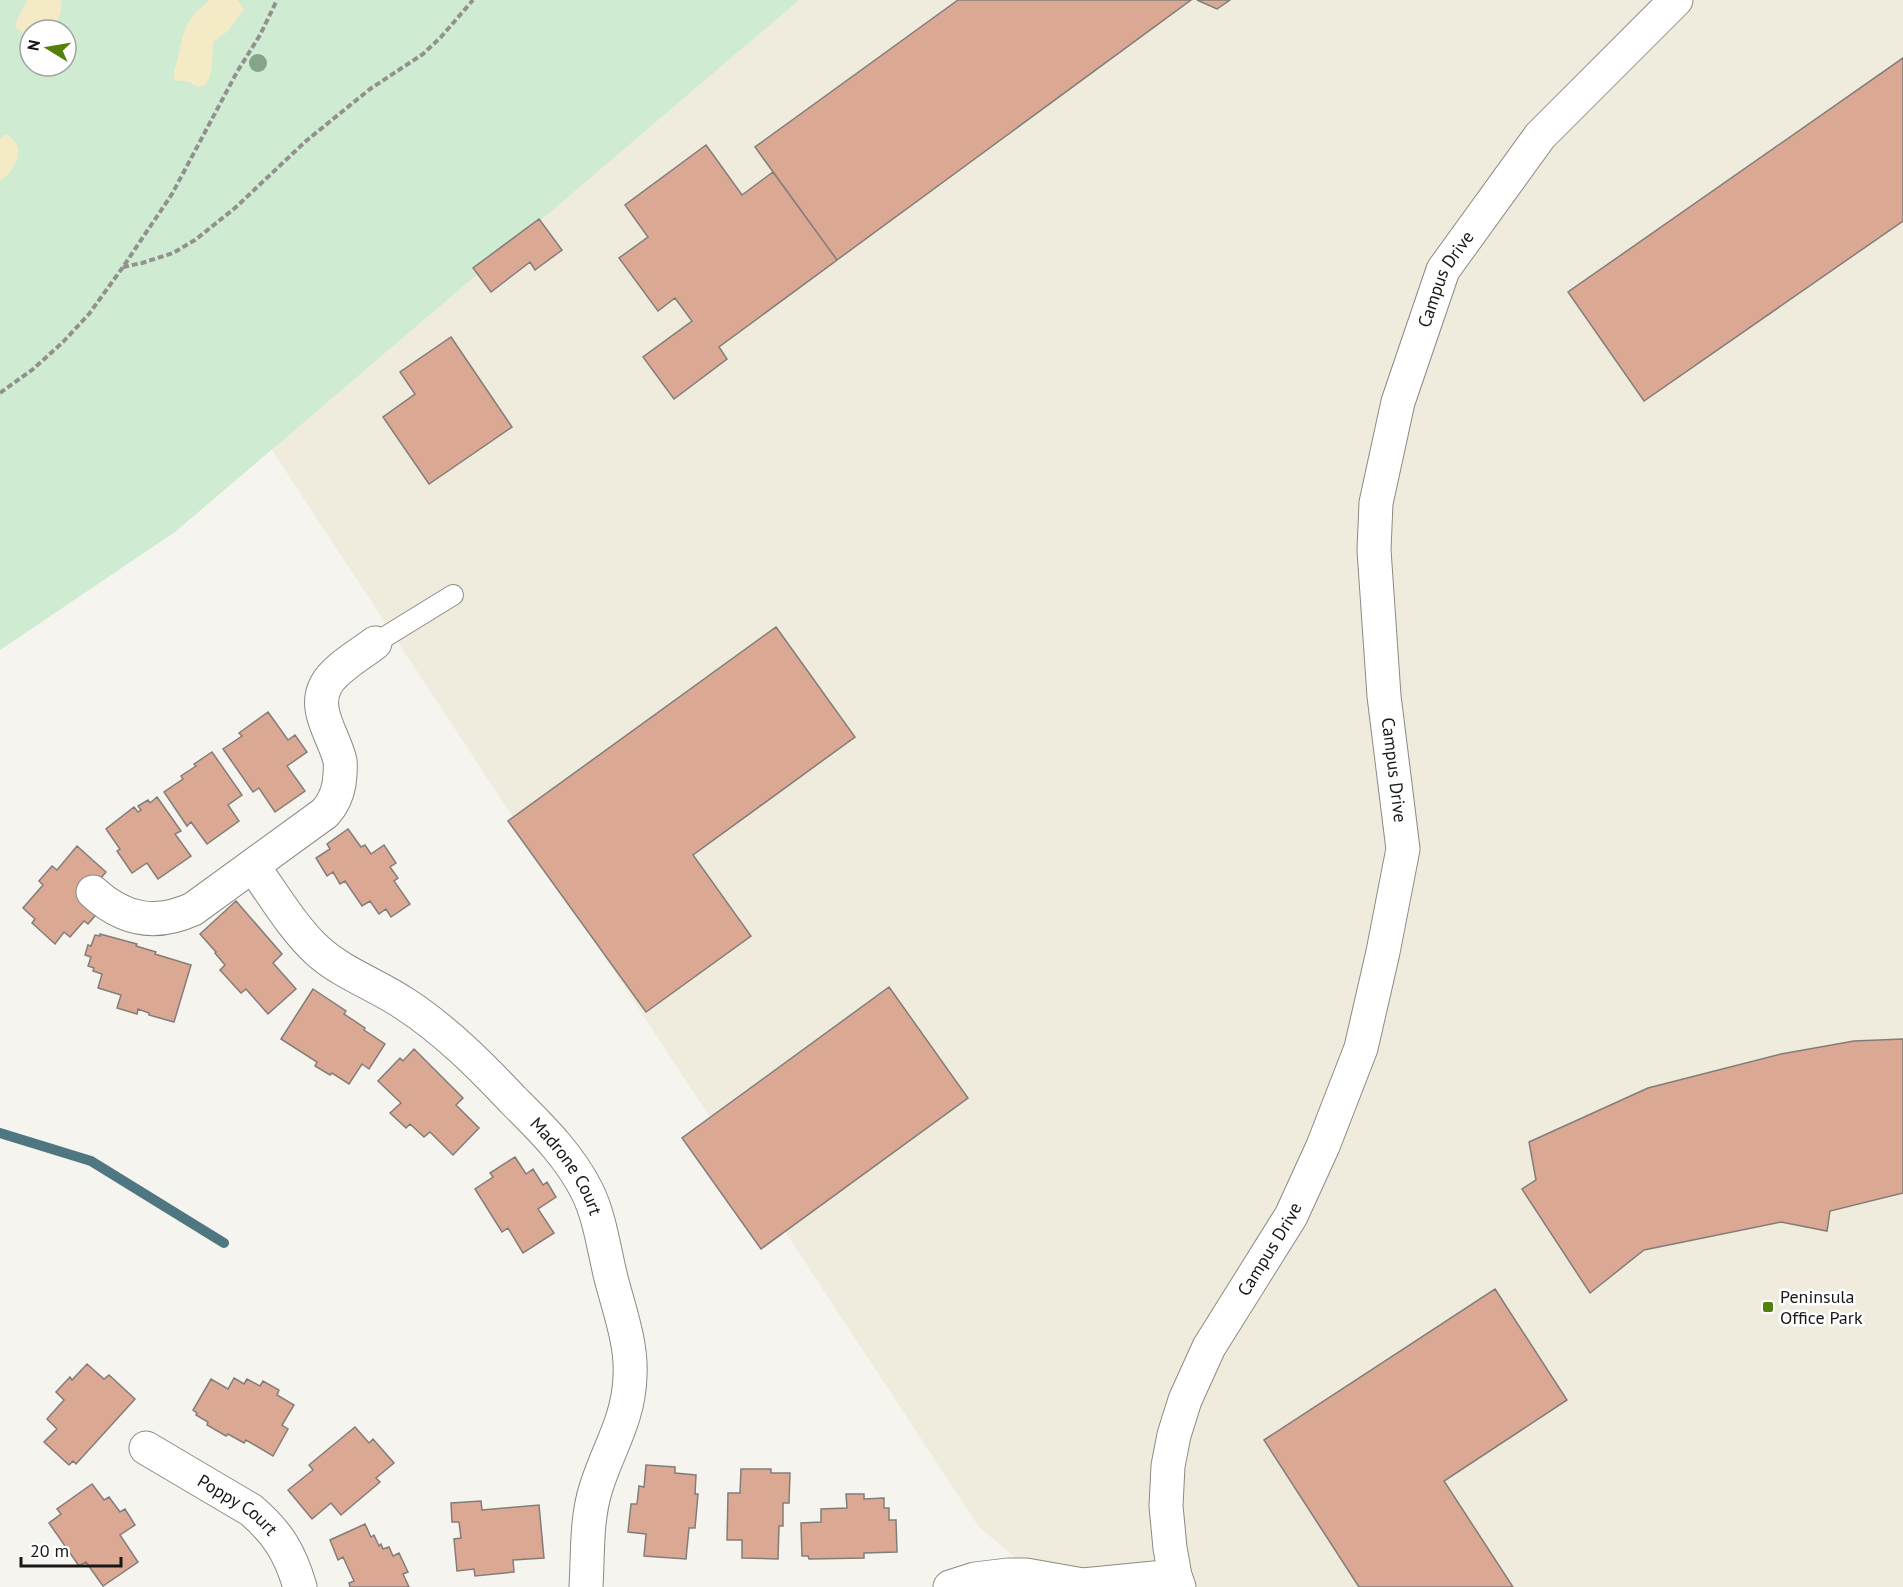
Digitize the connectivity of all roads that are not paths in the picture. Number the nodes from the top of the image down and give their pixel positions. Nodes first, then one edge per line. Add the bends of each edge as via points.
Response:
1 (1676, 0) edge
2 (453, 595) dead end
3 (375, 643) joint
4 (253, 866) junction
5 (93, 892) dead end
6 (146, 1448) dead end
7 (1177, 1582) edge
8 (1081, 1586) edge
9 (300, 1587) edge
10 (586, 1587) edge
11 (950, 1587) edge

1 - 7 street, Campus Drive via 1540,136 1443,270 1398,402 1376,503 1374,550 1384,696 1403,849 1361,1048 1323,1146 1291,1216 1209,1347 1174,1435 1166,1485 1167,1525
2 - 3 lane
3 - 4 street via 332,676 323,690 322,710 341,772 334,802 325,813
4 - 5 street via 193,909 168,918 126,914
4 - 10 street, Madrone Court via 319,952 405,1004 483,1069 561,1150 588,1194 623,1329 630,1376 619,1430 592,1500
6 - 9 street, Poppy Court via 251,1510 266,1523 286,1550
7 - 8 street
8 - 11 street via 1008,1575

